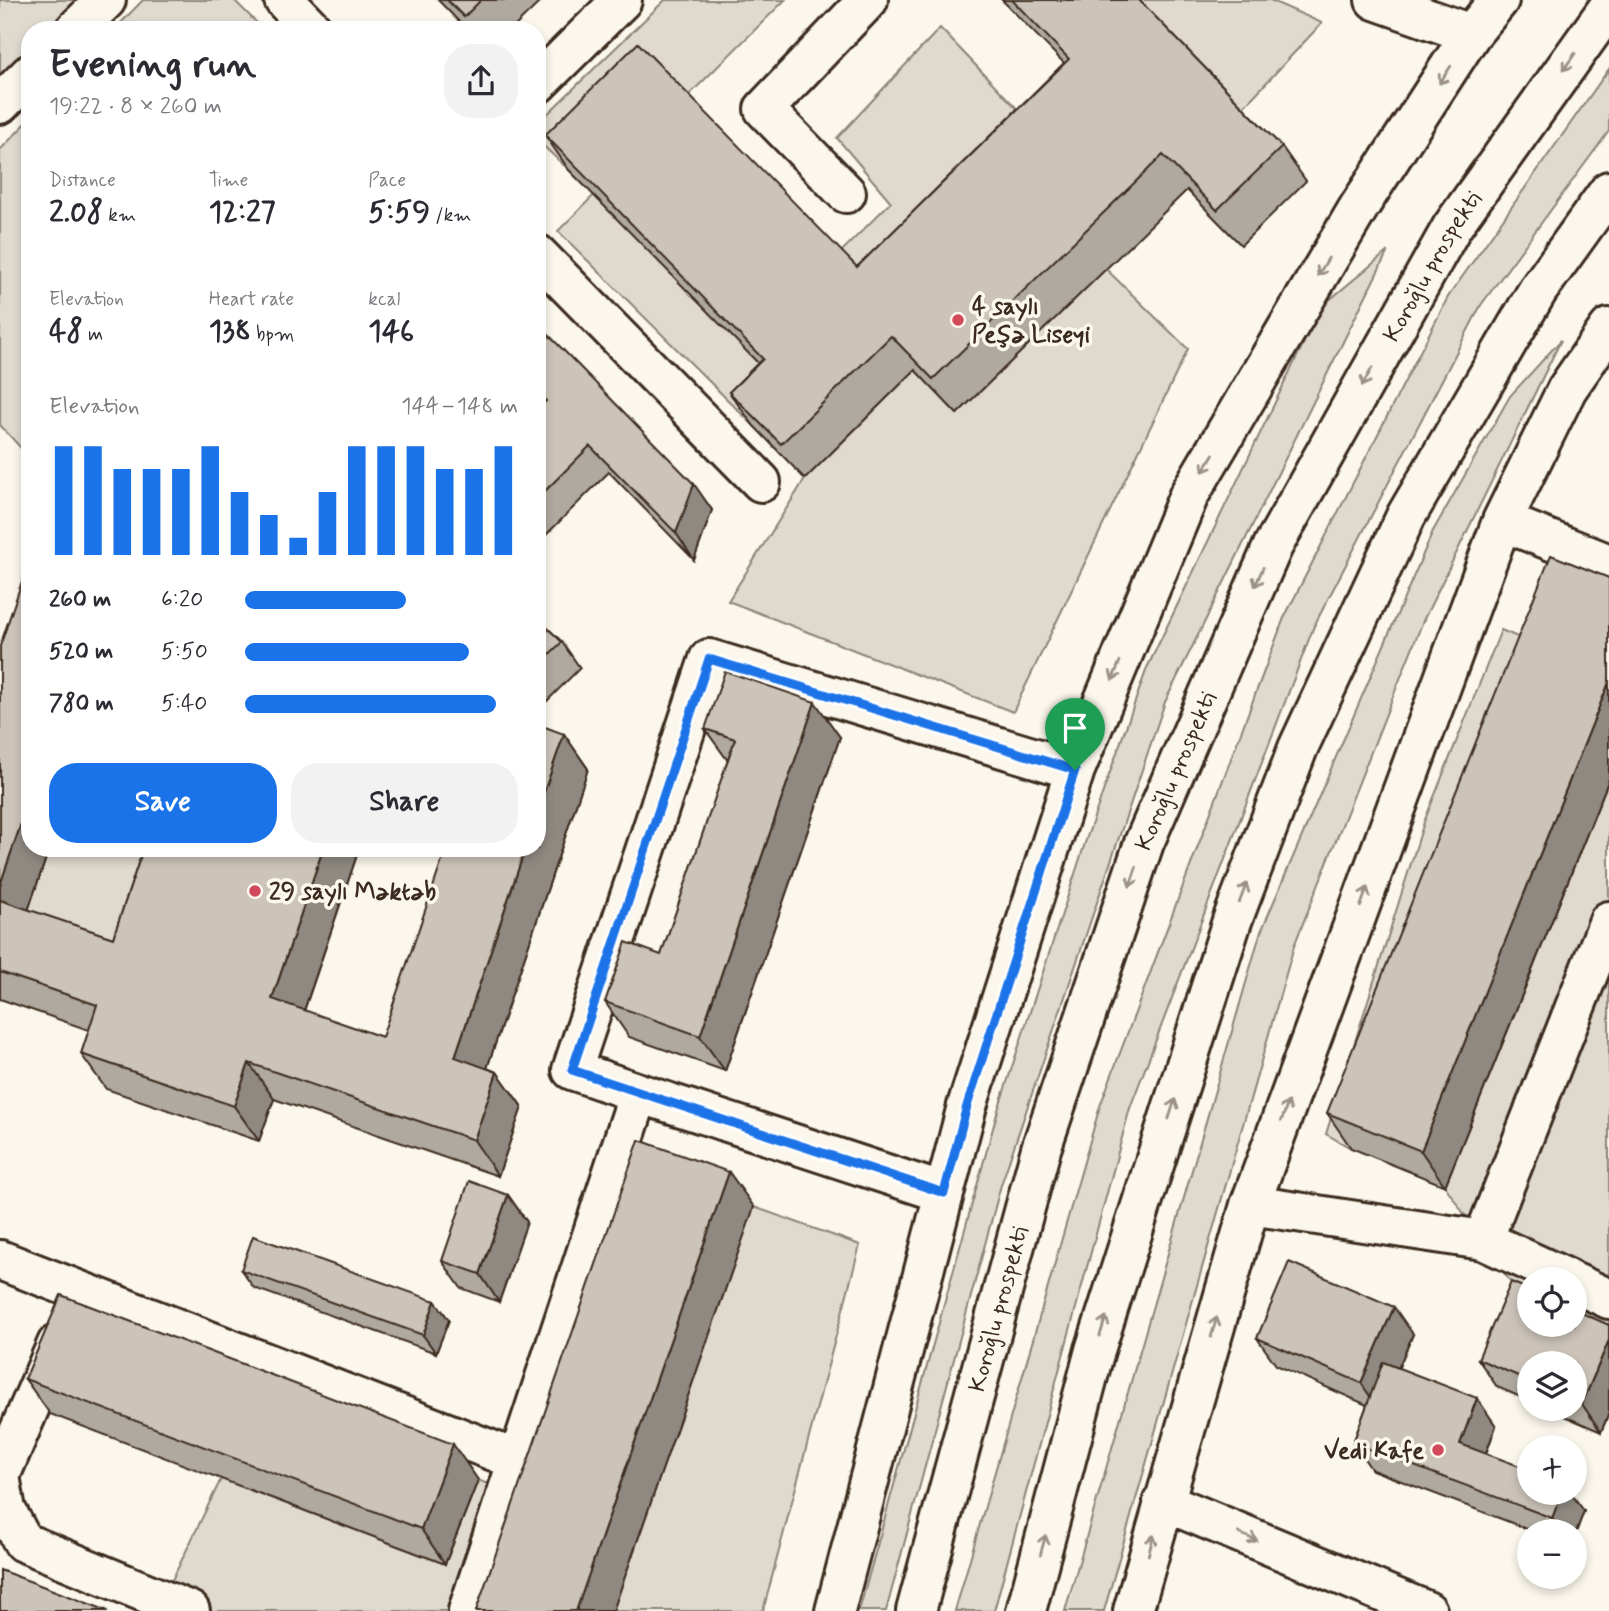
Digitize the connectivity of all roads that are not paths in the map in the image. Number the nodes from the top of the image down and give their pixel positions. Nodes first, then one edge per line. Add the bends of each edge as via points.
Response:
1 (106, 0) edge
2 (284, 0) edge
3 (622, 0) edge
4 (868, 0) edge
5 (1376, 0) edge
6 (1499, 0) edge
7 (1609, 7) edge
8 (84, 21) edge
9 (304, 21) edge
10 (1471, 34) junction
11 (546, 74) edge
12 (21, 84) edge
13 (0, 104) edge
14 (1609, 191) edge
15 (846, 193) dead end
16 (546, 263) edge
17 (1609, 328) edge
18 (761, 482) dead end
19 (1502, 521) junction
20 (1609, 564) edge
21 (1075, 770) junction
22 (1609, 921) edge
23 (639, 1093) junction
24 (944, 1193) junction
25 (1250, 1205) junction
26 (1483, 1240) junction
27 (0, 1260) edge
28 (1542, 1267) edge
29 (1587, 1288) edge
30 (79, 1291) junction
31 (1609, 1298) edge
32 (517, 1460) junction
33 (1163, 1501) junction
34 (190, 1611) edge
35 (468, 1611) edge
36 (835, 1611) edge
37 (916, 1611) edge
38 (1026, 1611) edge
39 (1133, 1611) edge
40 (1427, 1611) edge

1 - 8 street
2 - 9 street
3 - 11 street
4 - 15 street via 764,110
5 - 10 street
6 - 10 street
7 -> 37 street, Koroğlu prospekti via 1452,227 1273,546 1144,843 1041,1149
10 -> 21 street via 1359,207 1189,495
12 - 13 street
38 -> 14 street via 1099,1337 1232,920 1298,748 1406,516 1538,290
16 - 18 street
17 - 19 street via 1567,389
19 - 20 street
25 -> 19 street
21 - 23 street via 709,659 572,1070
21 - 24 street via 967,1106
22 - 26 street
23 - 24 street
23 - 32 street
24 - 36 street
25 - 26 street
33 -> 25 street
26 - 28 street
27 - 30 street
29 - 31 street
30 - 32 street
30 - 34 street via 0,1476 6,1510 23,1542
32 - 35 street
39 -> 33 street
33 -> 40 street

